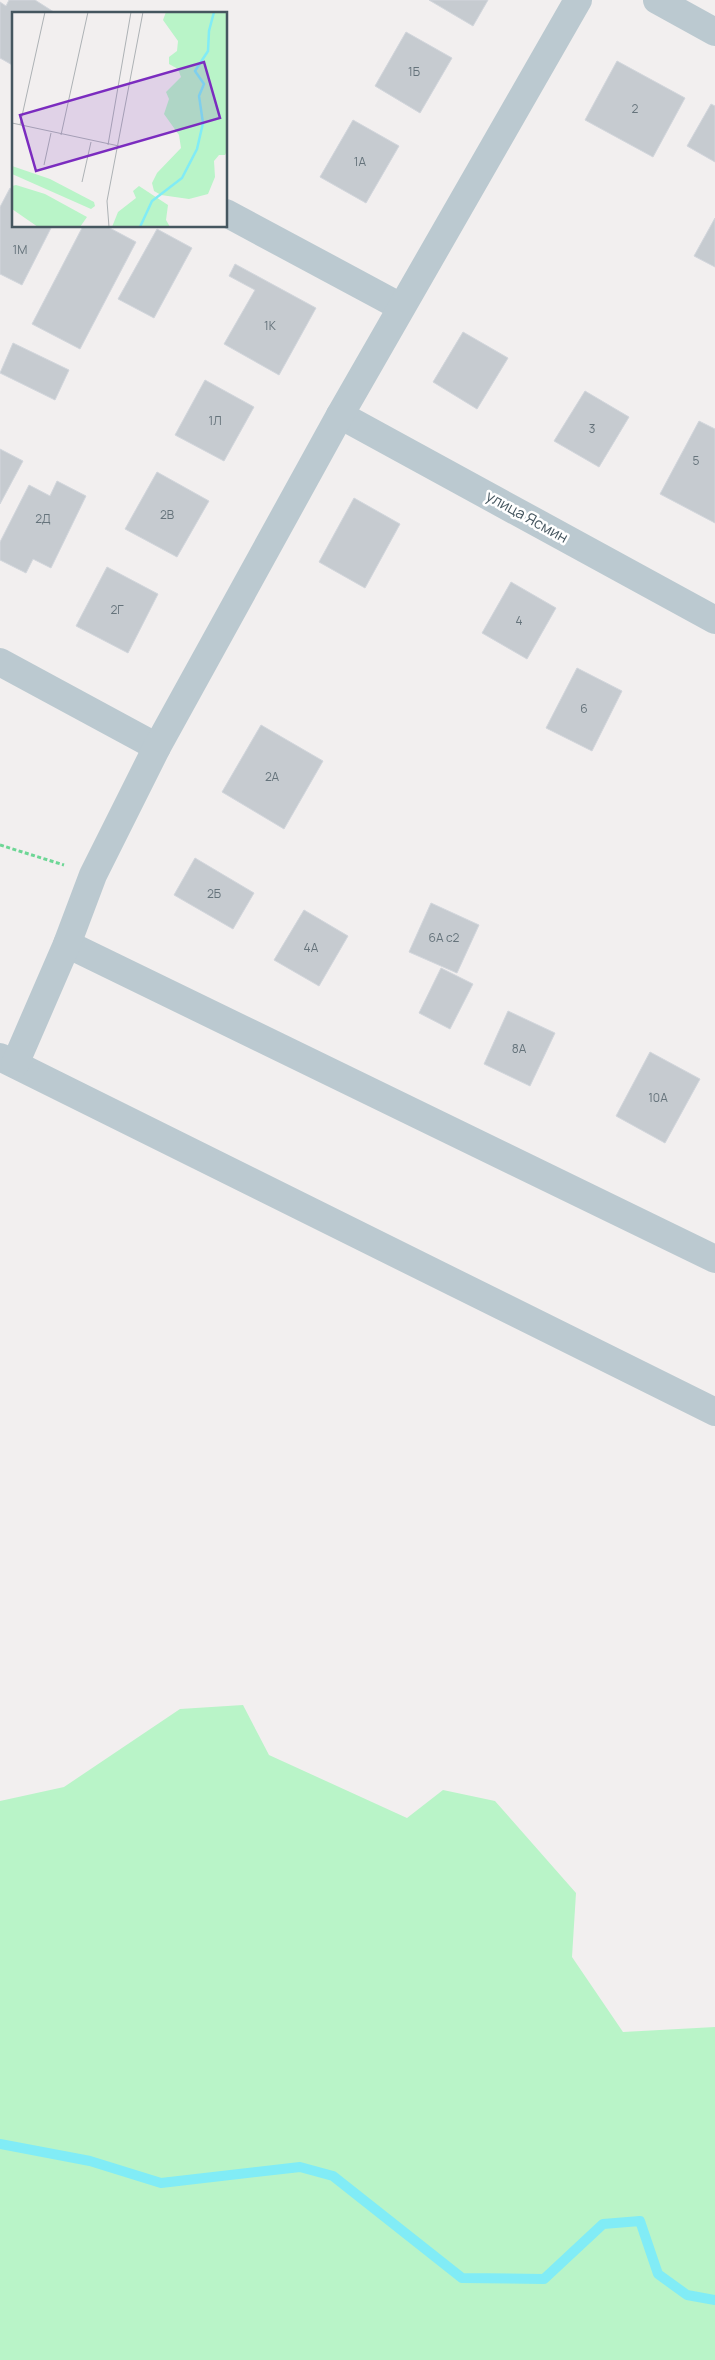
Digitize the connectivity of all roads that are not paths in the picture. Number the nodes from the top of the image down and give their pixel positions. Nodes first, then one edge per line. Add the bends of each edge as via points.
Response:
1 (578, 0) edge
2 (657, 0) edge
3 (715, 32) edge
4 (228, 214) edge
5 (401, 306) junction
6 (340, 415) junction
7 (715, 620) edge
8 (0, 662) edge
9 (158, 747) junction
10 (67, 944) junction
11 (7, 1061) edge
12 (715, 1260) edge
13 (715, 1412) edge

1 - 5 street
2 - 3 street
4 - 5 street
5 - 6 street
6 - 7 street, улица Ясмин
6 - 9 street
8 - 9 street
9 - 10 street via 93,875
10 - 11 street
10 - 12 street
11 - 13 street

